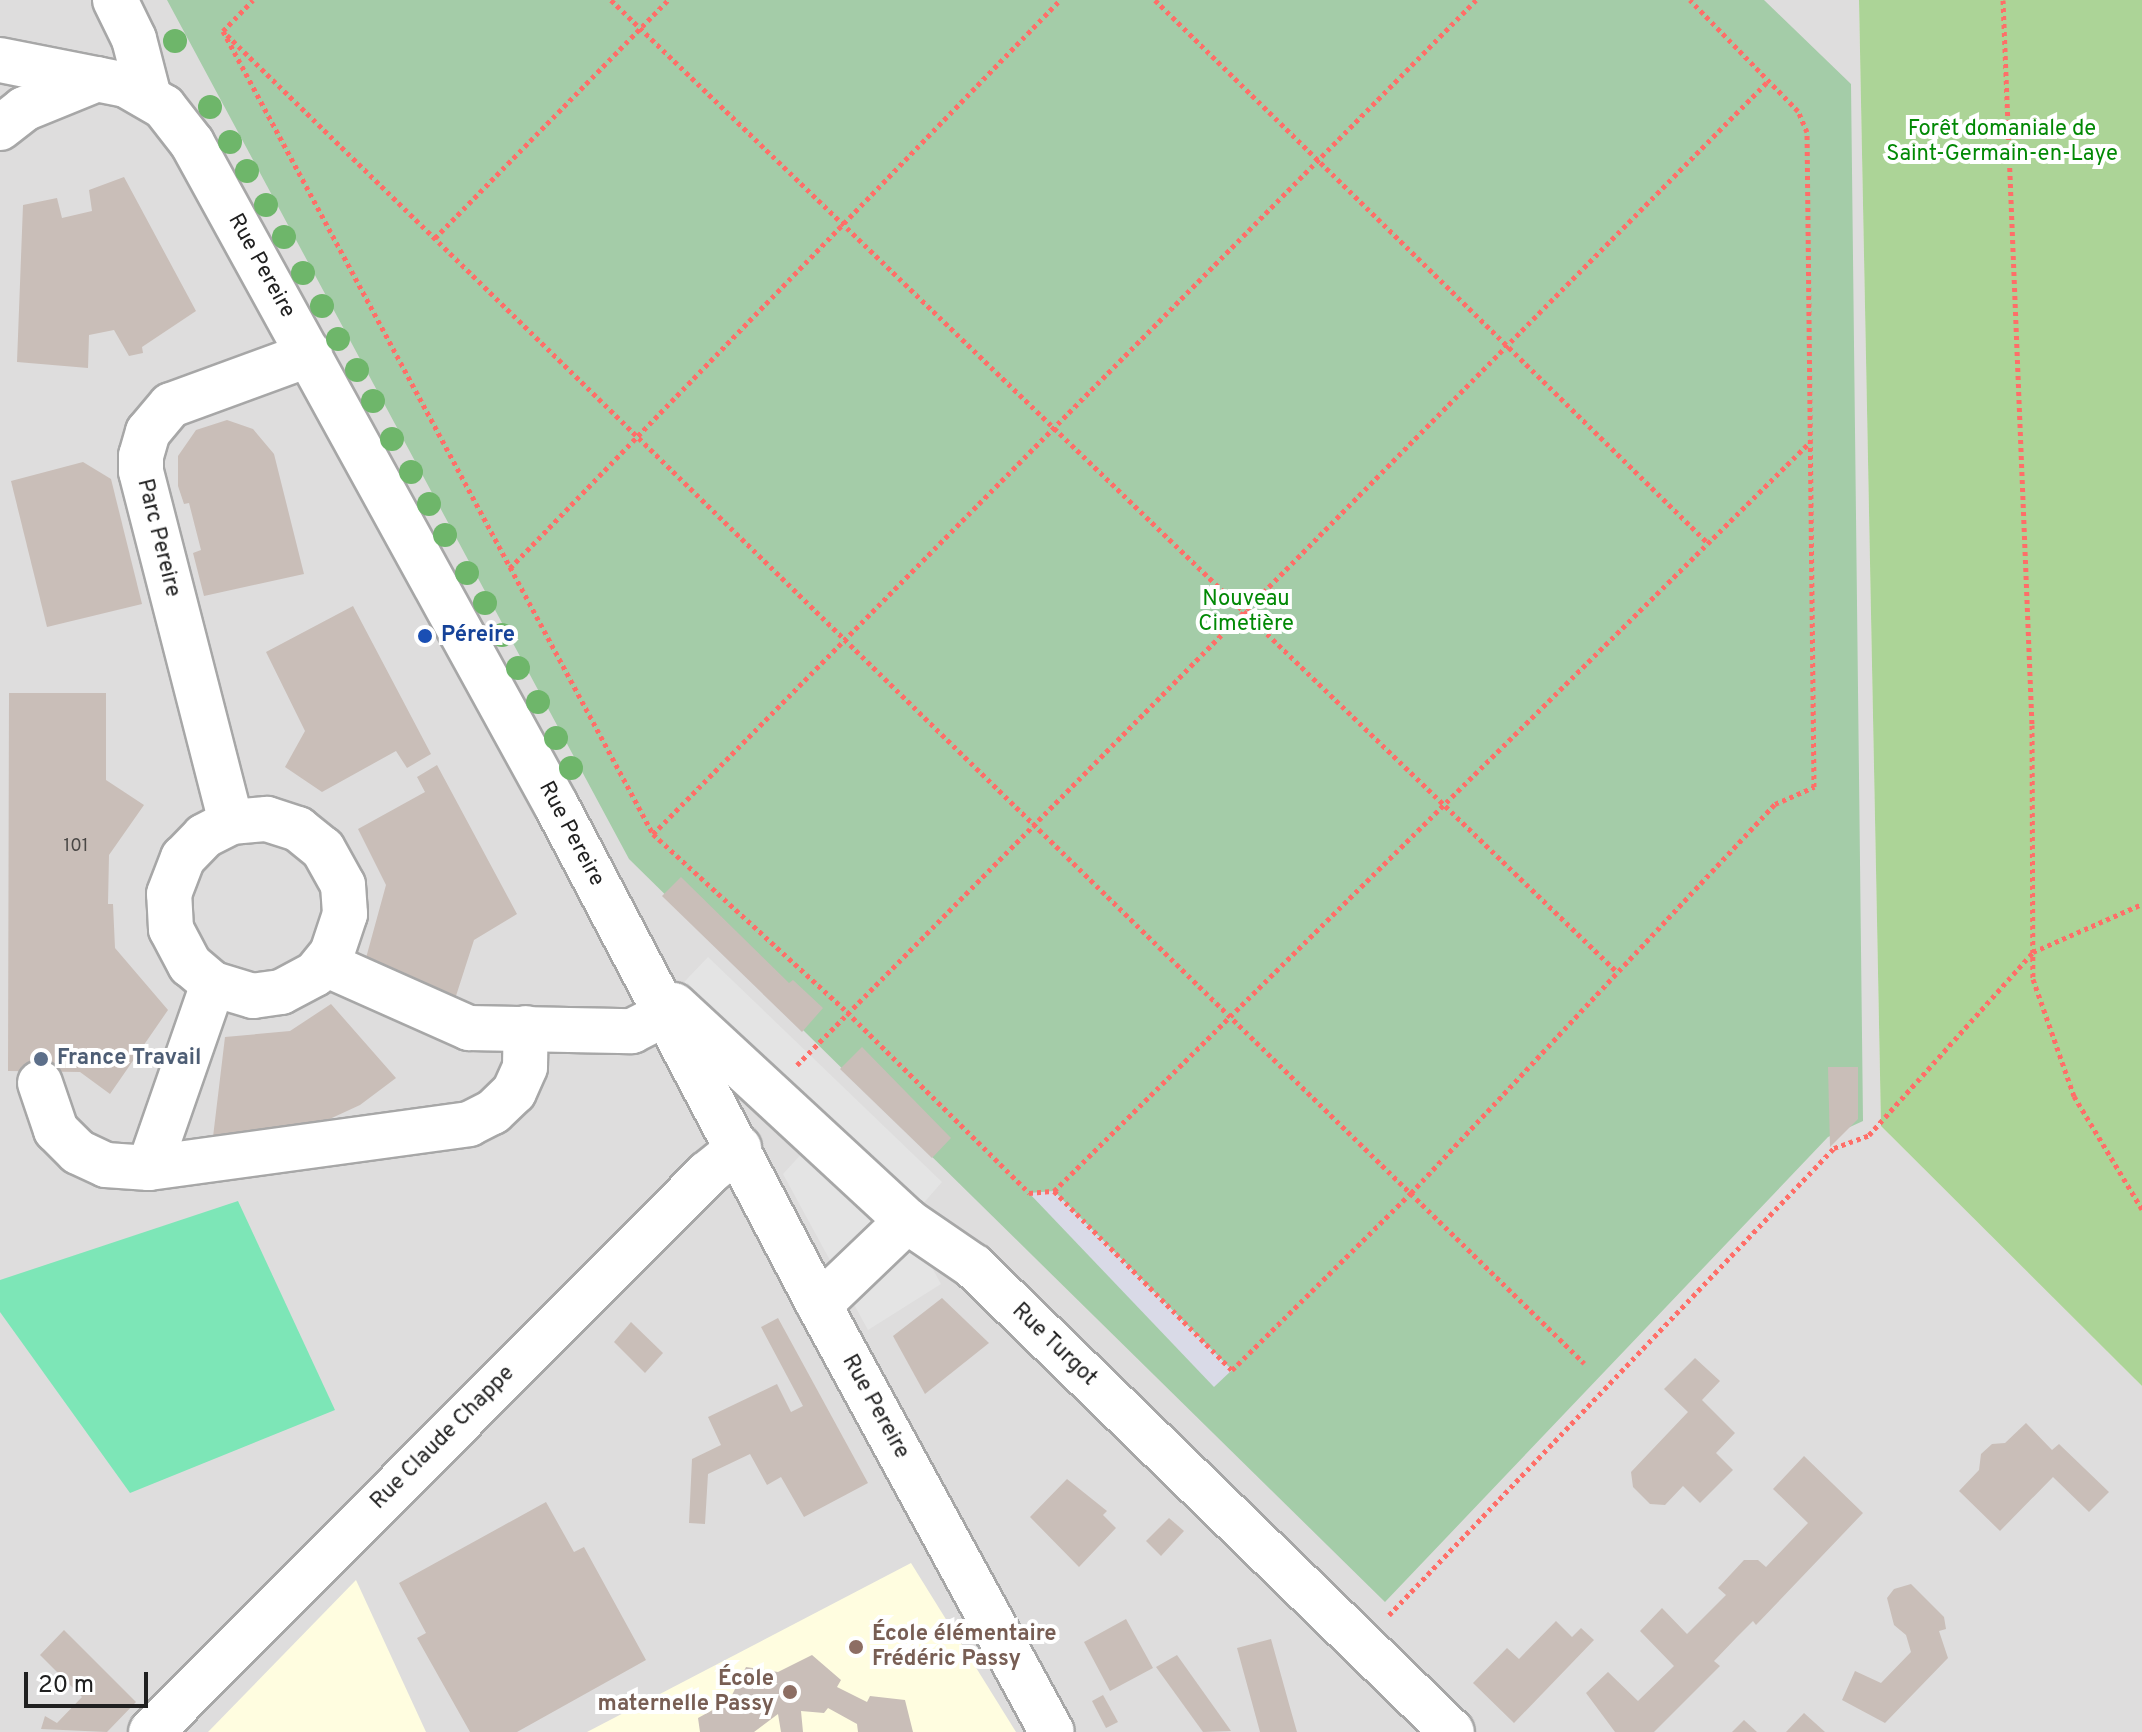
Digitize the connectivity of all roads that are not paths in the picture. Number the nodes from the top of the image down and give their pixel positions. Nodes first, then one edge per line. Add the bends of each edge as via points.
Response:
1 (115, 0) edge
2 (0, 60) edge
3 (98, 79) junction
4 (149, 97) junction
5 (0, 128) edge
6 (310, 354) junction
7 (231, 822) junction
8 (325, 964) junction
9 (645, 973) junction
10 (213, 984) junction
11 (666, 1014) junction
12 (526, 1028) junction
13 (40, 1083) dead end
14 (739, 1148) junction
15 (149, 1168) junction
16 (907, 1221) junction
17 (819, 1305) junction
18 (151, 1732) edge
19 (1052, 1732) edge
20 (1452, 1732) edge

1 - 4 street via 134,39
2 - 3 street, Rue Pereire
3 - 4 street, Rue Pereire
3 - 5 street via 24,109
4 - 6 street, Rue Pereire via 192,143
6 - 7 street, Parc Pereire via 179,400 155,422 141,456
6 - 9 street, Rue Pereire
7 - 8 street via 255,818 289,824 307,834 330,859 343,885 345,914
7 - 10 street via 192,847 176,869 169,894 176,943 190,965
8 - 10 street via 281,992 253,996
8 - 12 street via 469,1028
9 - 11 street, Rue Pereire
9 - 16 street, Rue Turgot
10 - 15 street
11 - 12 street via 632,1031
11 - 14 street, Rue Pereire
12 - 15 street via 525,1067 514,1092 493,1112 469,1124
13 - 15 street via 56,1130 78,1152 106,1165
14 - 17 street, Rue Pereire
14 - 18 street, Rue Claude Chappe via 708,1173
16 - 17 street
16 - 20 street, Rue Turgot via 973,1266
17 - 19 street, Rue Pereire

